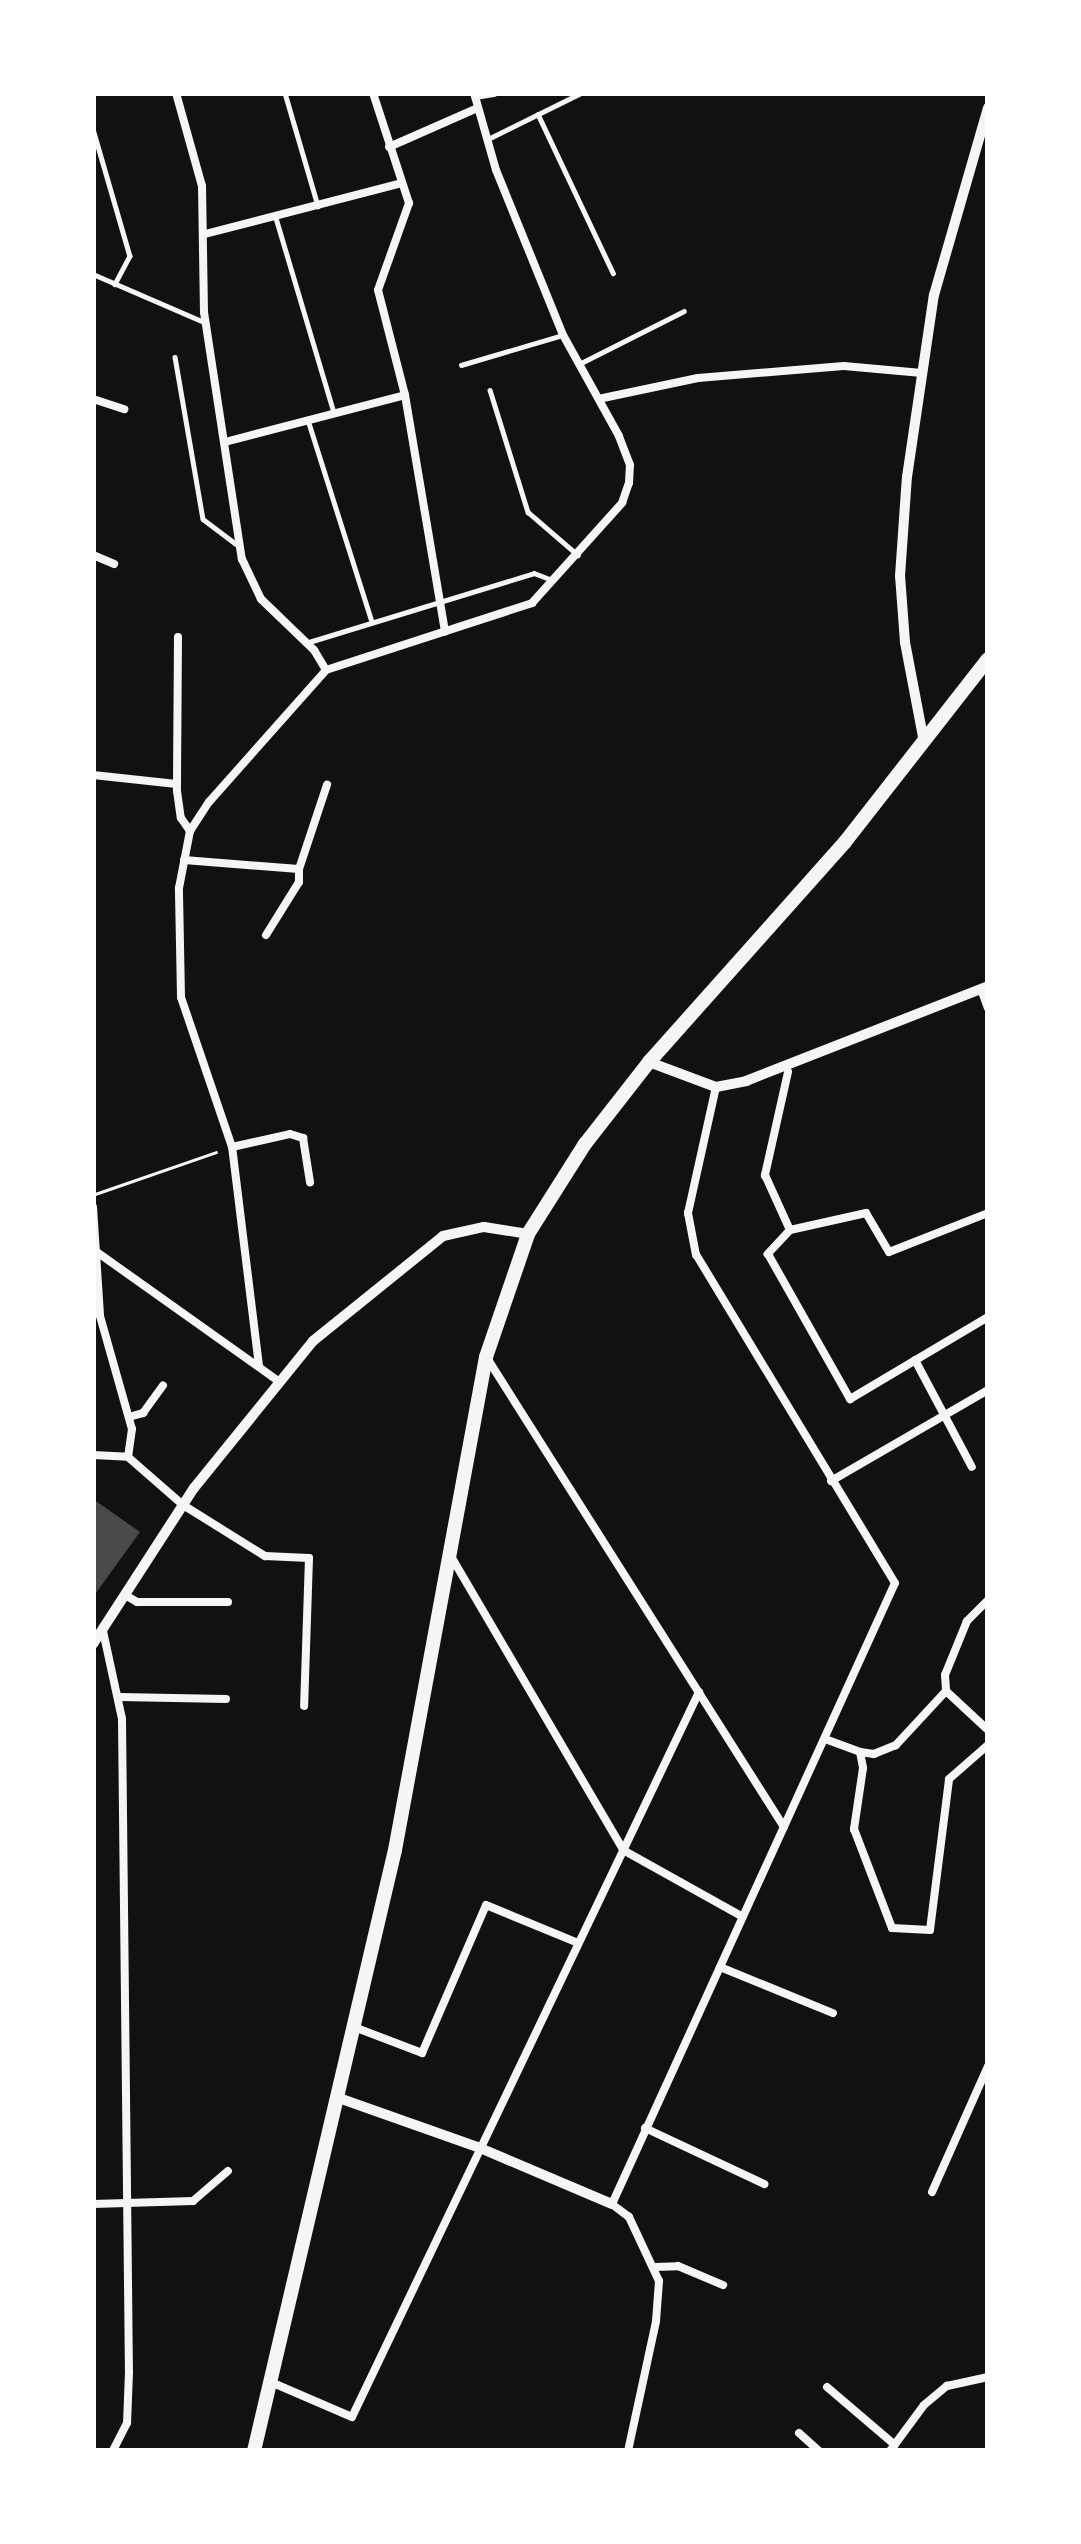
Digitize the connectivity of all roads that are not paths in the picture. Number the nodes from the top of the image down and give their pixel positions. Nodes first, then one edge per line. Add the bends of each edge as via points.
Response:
1 (176, 93) edge
2 (285, 93) edge
3 (373, 93) edge
4 (494, 93) edge
5 (581, 93) edge
6 (474, 94) edge
7 (988, 108) edge
8 (476, 109) junction
9 (538, 114) junction
10 (93, 129) edge
11 (486, 140) junction
12 (389, 147) junction
13 (402, 183) junction
14 (318, 206) junction
15 (276, 218) junction
16 (205, 234) junction
17 (613, 273) dead end
18 (93, 274) edge
19 (116, 284) junction
20 (684, 311) dead end
21 (206, 323) junction
22 (563, 335) junction
23 (175, 357) dead end
24 (581, 363) junction
25 (461, 365) dead end
26 (922, 373) junction
27 (490, 390) dead end
28 (405, 395) junction
29 (603, 398) junction
30 (93, 399) edge
31 (124, 409) dead end
32 (334, 413) junction
33 (308, 420) junction
34 (225, 442) junction
35 (240, 547) junction
36 (93, 555) edge
37 (578, 555) junction
38 (114, 564) dead end
39 (555, 582) junction
40 (439, 598) junction
41 (371, 620) junction
42 (445, 632) junction
43 (178, 637) dead end
44 (307, 644) junction
45 (988, 659) edge
46 (326, 670) junction
47 (924, 742) junction
48 (93, 775) edge
49 (177, 784) junction
50 (327, 785) dead end
51 (190, 831) junction
52 (184, 860) junction
53 (299, 868) junction
54 (266, 935) dead end
55 (985, 988) edge
56 (988, 1009) edge
57 (649, 1062) junction
58 (788, 1072) dead end
59 (716, 1087) junction
60 (232, 1147) junction
61 (310, 1182) dead end
62 (93, 1207) edge
63 (988, 1213) edge
64 (790, 1230) junction
65 (528, 1234) junction
66 (95, 1251) edge
67 (988, 1317) edge
68 (487, 1357) junction
69 (915, 1360) junction
70 (259, 1366) junction
71 (278, 1381) junction
72 (163, 1385) dead end
73 (988, 1390) edge
74 (945, 1415) junction
75 (129, 1418) junction
76 (93, 1455) edge
77 (128, 1457) junction
78 (972, 1467) dead end
79 (832, 1481) junction
80 (183, 1505) junction
81 (452, 1558) junction
82 (125, 1595) junction
83 (988, 1600) edge
84 (228, 1602) dead end
85 (103, 1630) junction
86 (93, 1644) edge
87 (946, 1690) junction
88 (699, 1692) junction
89 (119, 1697) junction
90 (226, 1699) dead end
91 (304, 1706) dead end
92 (988, 1730) edge
93 (825, 1739) junction
94 (988, 1745) edge
95 (860, 1752) junction
96 (785, 1828) junction
97 (623, 1850) junction
98 (743, 1917) junction
99 (578, 1943) junction
100 (720, 1967) junction
101 (832, 2013) dead end
102 (352, 2027) junction
103 (988, 2066) edge
104 (336, 2097) junction
105 (645, 2128) junction
106 (480, 2148) junction
107 (228, 2171) dead end
108 (764, 2184) dead end
109 (932, 2192) dead end
110 (124, 2201) junction
111 (93, 2204) edge
112 (612, 2204) junction
113 (654, 2267) junction
114 (723, 2285) dead end
115 (988, 2377) edge
116 (273, 2383) junction
117 (827, 2386) dead end
118 (799, 2433) dead end
119 (892, 2448) edge
120 (112, 2451) edge
121 (254, 2451) edge
122 (628, 2451) edge
123 (819, 2451) edge

1 - 16 street via 202,186
2 - 14 lane
3 - 12 street
4 - 6 street
5 - 9 lane
6 - 8 street
7 - 26 street via 934,295
8 - 11 street
8 - 12 street
9 - 11 lane
9 - 17 lane
10 - 19 lane via 130,256
11 - 22 street
12 - 13 street
13 - 14 street
13 - 28 street via 409,202 378,290
14 - 15 street
15 - 16 street
15 - 32 lane
16 - 21 street
18 - 19 lane
19 - 21 lane
20 - 24 lane
21 - 34 street
22 - 24 street
22 - 25 lane
23 - 35 lane via 203,519
24 - 29 street
26 - 29 street via 844,367 719,376
26 - 47 street via 900,576
27 - 37 lane via 528,512
28 - 32 street
28 - 40 street
29 - 37 street via 630,465 629,483
30 - 31 street
32 - 33 street
33 - 34 street
33 - 41 lane
34 - 35 street
35 - 44 street via 261,599
36 - 38 street
37 - 39 street
39 - 40 lane via 534,573
39 - 42 street via 532,603
40 - 41 lane
40 - 42 street
41 - 44 lane
42 - 46 street
43 - 49 street
44 - 46 street
45 - 47 main road
46 - 51 street
47 - 57 main road
48 - 49 street
49 - 51 street
50 - 53 street
51 - 52 street
52 - 53 street
52 - 60 street via 181,997
53 - 54 street via 299,882
55 - 56 street
55 - 59 street
57 - 59 street
57 - 65 main road
58 - 64 street via 765,1175
59 - 79 street via 688,1213 696,1255
60 - 61 street via 303,1138
60 - 70 street
62 - 66 street
63 - 64 street via 889,1252 866,1213
64 - 69 street via 768,1254 850,1399
65 - 68 main road
65 - 71 street via 467,1227 443,1236 367,1294
66 - 70 street
66 - 75 street via 100,1316
67 - 69 street
68 - 81 main road
68 - 88 street
69 - 74 street
70 - 71 street
71 - 80 street
72 - 75 street via 143,1413
73 - 74 street
74 - 78 street
74 - 79 street
75 - 77 street
76 - 77 street
77 - 80 street
79 - 93 street via 895,1583
80 - 82 street
80 - 91 street via 265,1556 309,1558
81 - 97 street
81 - 102 main road
82 - 84 street via 136,1602
82 - 85 street
83 - 87 street via 967,1621
85 - 86 street
85 - 89 street
87 - 92 street
87 - 95 street via 896,1745
88 - 96 street
88 - 97 street
89 - 90 street
89 - 110 street
93 - 95 street
93 - 96 street
94 - 95 street via 949,1779 930,1930 892,1928 854,1829
96 - 98 street
97 - 98 street
97 - 99 street
98 - 100 street
99 - 102 street via 486,1905 422,2053
99 - 106 street
100 - 101 street
100 - 105 street
102 - 104 main road
103 - 109 street
104 - 106 street
104 - 116 main road
105 - 108 street
105 - 112 street
106 - 112 street
106 - 116 street via 352,2417
107 - 110 street via 194,2201
110 - 111 street
110 - 120 street via 127,2423
112 - 113 street via 629,2217
113 - 114 street via 677,2266
113 - 122 street via 656,2321
115 - 119 street via 947,2386
116 - 121 main road
117 - 119 street
118 - 123 street

